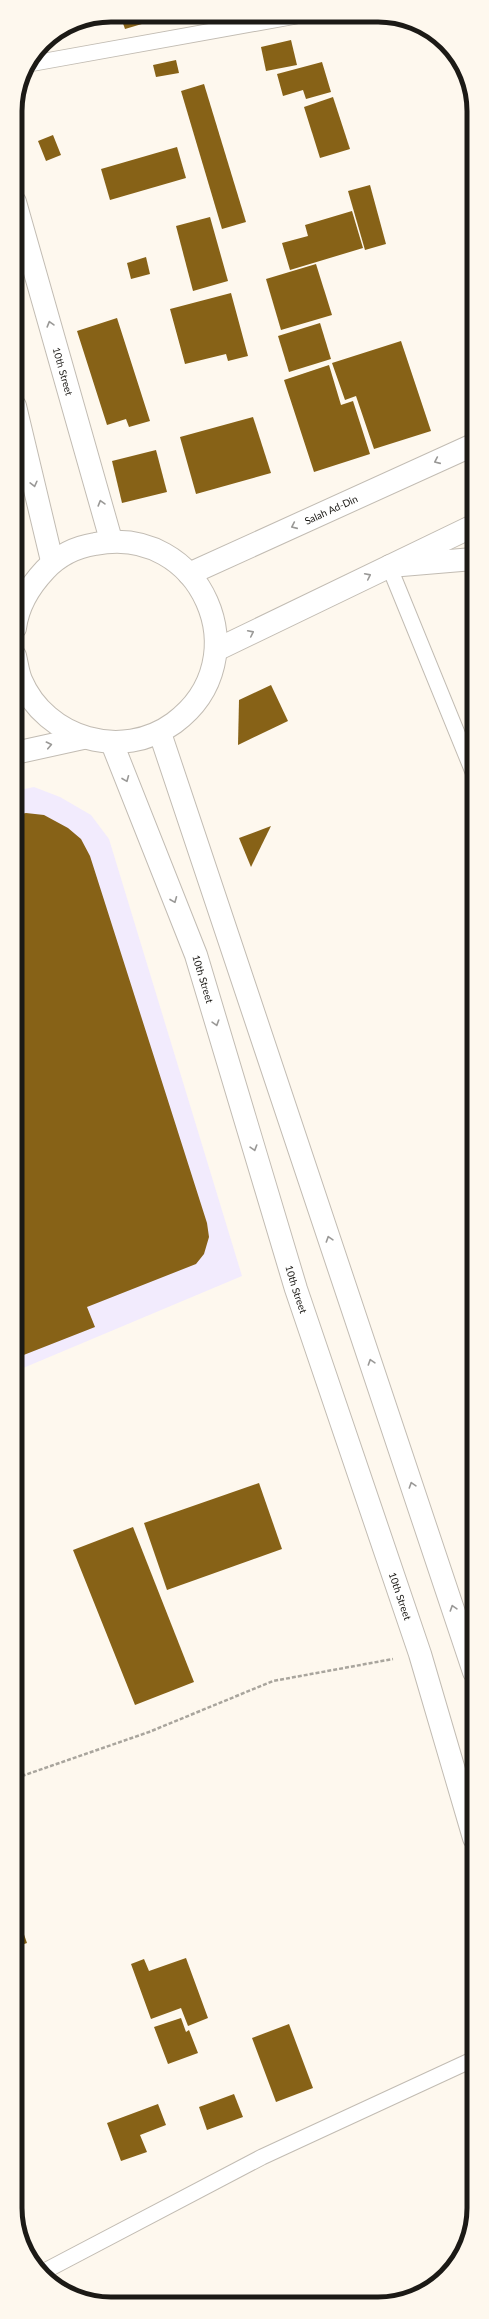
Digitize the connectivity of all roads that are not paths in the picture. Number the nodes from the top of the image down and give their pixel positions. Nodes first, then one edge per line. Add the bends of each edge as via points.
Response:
1 (263, 22) edge
2 (37, 63) edge
3 (22, 227) edge
4 (22, 436) edge
5 (467, 448) edge
6 (467, 529) edge
7 (111, 540) junction
8 (467, 560) edge
9 (52, 562) junction
10 (389, 566) junction
11 (189, 574) junction
12 (22, 604) edge
13 (216, 650) junction
14 (22, 682) edge
15 (160, 733) junction
16 (83, 738) junction
17 (112, 743) junction
18 (22, 751) edge
19 (467, 757) edge
20 (467, 1651) edge
21 (467, 1814) edge
22 (467, 2062) edge
23 (47, 2270) edge

1 - 2 lane
7 -> 3 main road, 10th Street
4 -> 9 main road
5 -> 11 main road, Salah Ad-Din
6 - 10 main road
7 - 9 main road via 80,546
7 - 11 main road via 145,545 175,560
8 - 10 main road
9 - 12 main road via 30,586
13 -> 10 main road
10 - 19 lane
11 - 13 main road via 199,585 213,616
13 - 15 main road via 208,684 188,712
14 - 16 main road via 36,705 57,725
15 - 17 main road via 137,741
20 -> 15 main road
16 - 17 main road
18 -> 16 main road
17 -> 21 main road, 10th Street via 196,955 296,1289 420,1654
22 - 23 lane via 262,2157

